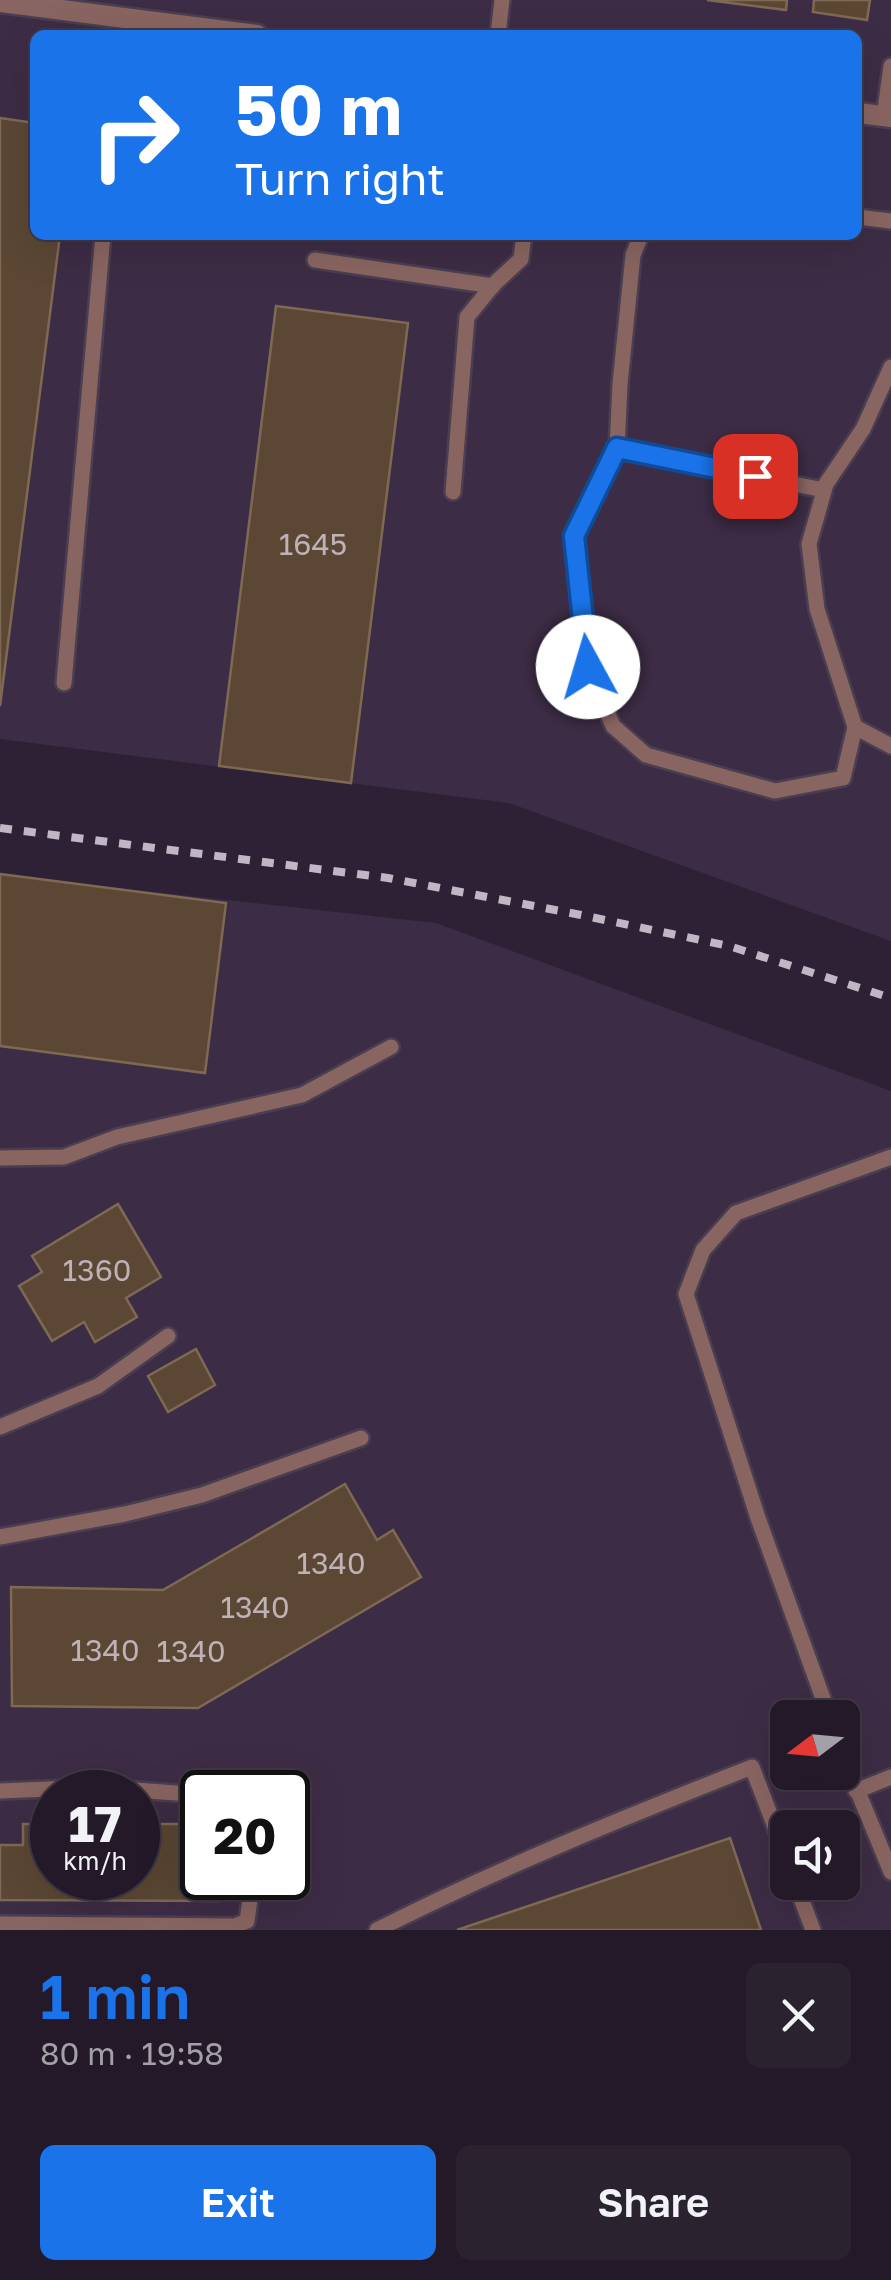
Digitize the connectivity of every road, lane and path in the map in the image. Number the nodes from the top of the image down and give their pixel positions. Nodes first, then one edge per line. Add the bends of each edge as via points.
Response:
1 (502, 0) edge
2 (4, 1) edge
3 (125, 26) edge
4 (184, 30) edge
5 (499, 30) edge
6 (891, 66) edge
7 (862, 114) edge
8 (888, 117) edge
9 (862, 217) edge
10 (891, 220) edge
11 (102, 240) edge
12 (523, 240) edge
13 (639, 240) edge
14 (315, 260) dead end
15 (492, 286) junction
16 (891, 367) edge
17 (617, 448) junction
18 (824, 490) junction
19 (452, 492) dead end
20 (64, 683) dead end
21 (856, 727) junction
22 (891, 746) edge
23 (390, 1048) dead end
24 (891, 1157) edge
25 (0, 1158) edge
26 (168, 1336) dead end
27 (0, 1427) edge
28 (361, 1438) dead end
29 (0, 1537) edge
30 (824, 1700) edge
31 (891, 1777) edge
32 (0, 1790) edge
33 (856, 1791) joint
34 (180, 1793) edge
35 (770, 1814) edge
36 (891, 1872) edge
37 (250, 1900) edge
38 (802, 1900) edge
39 (0, 1924) edge
40 (377, 1930) edge
41 (813, 1930) edge

1 - 5 lane
2 - 3 street
3 - 4 street
6 - 8 lane
7 - 8 street
9 - 10 lane
11 - 20 lane
12 - 15 lane via 521,259
13 - 17 lane
14 - 15 lane
15 - 19 lane via 468,317
16 - 18 lane via 863,429
17 - 18 lane
17 - 21 lane via 574,536 588,667 613,726 646,754 775,791 843,778
18 - 21 lane via 810,544 818,609
21 - 22 lane
23 - 25 lane via 302,1095 117,1136 64,1157
24 - 30 lane via 736,1213 703,1250 686,1294
26 - 27 lane via 98,1386
28 - 29 lane via 202,1495
31 - 33 lane
32 - 34 lane
33 - 36 lane
35 - 40 lane via 752,1766 593,1830
37 - 39 lane via 247,1921 235,1926
38 - 41 lane

